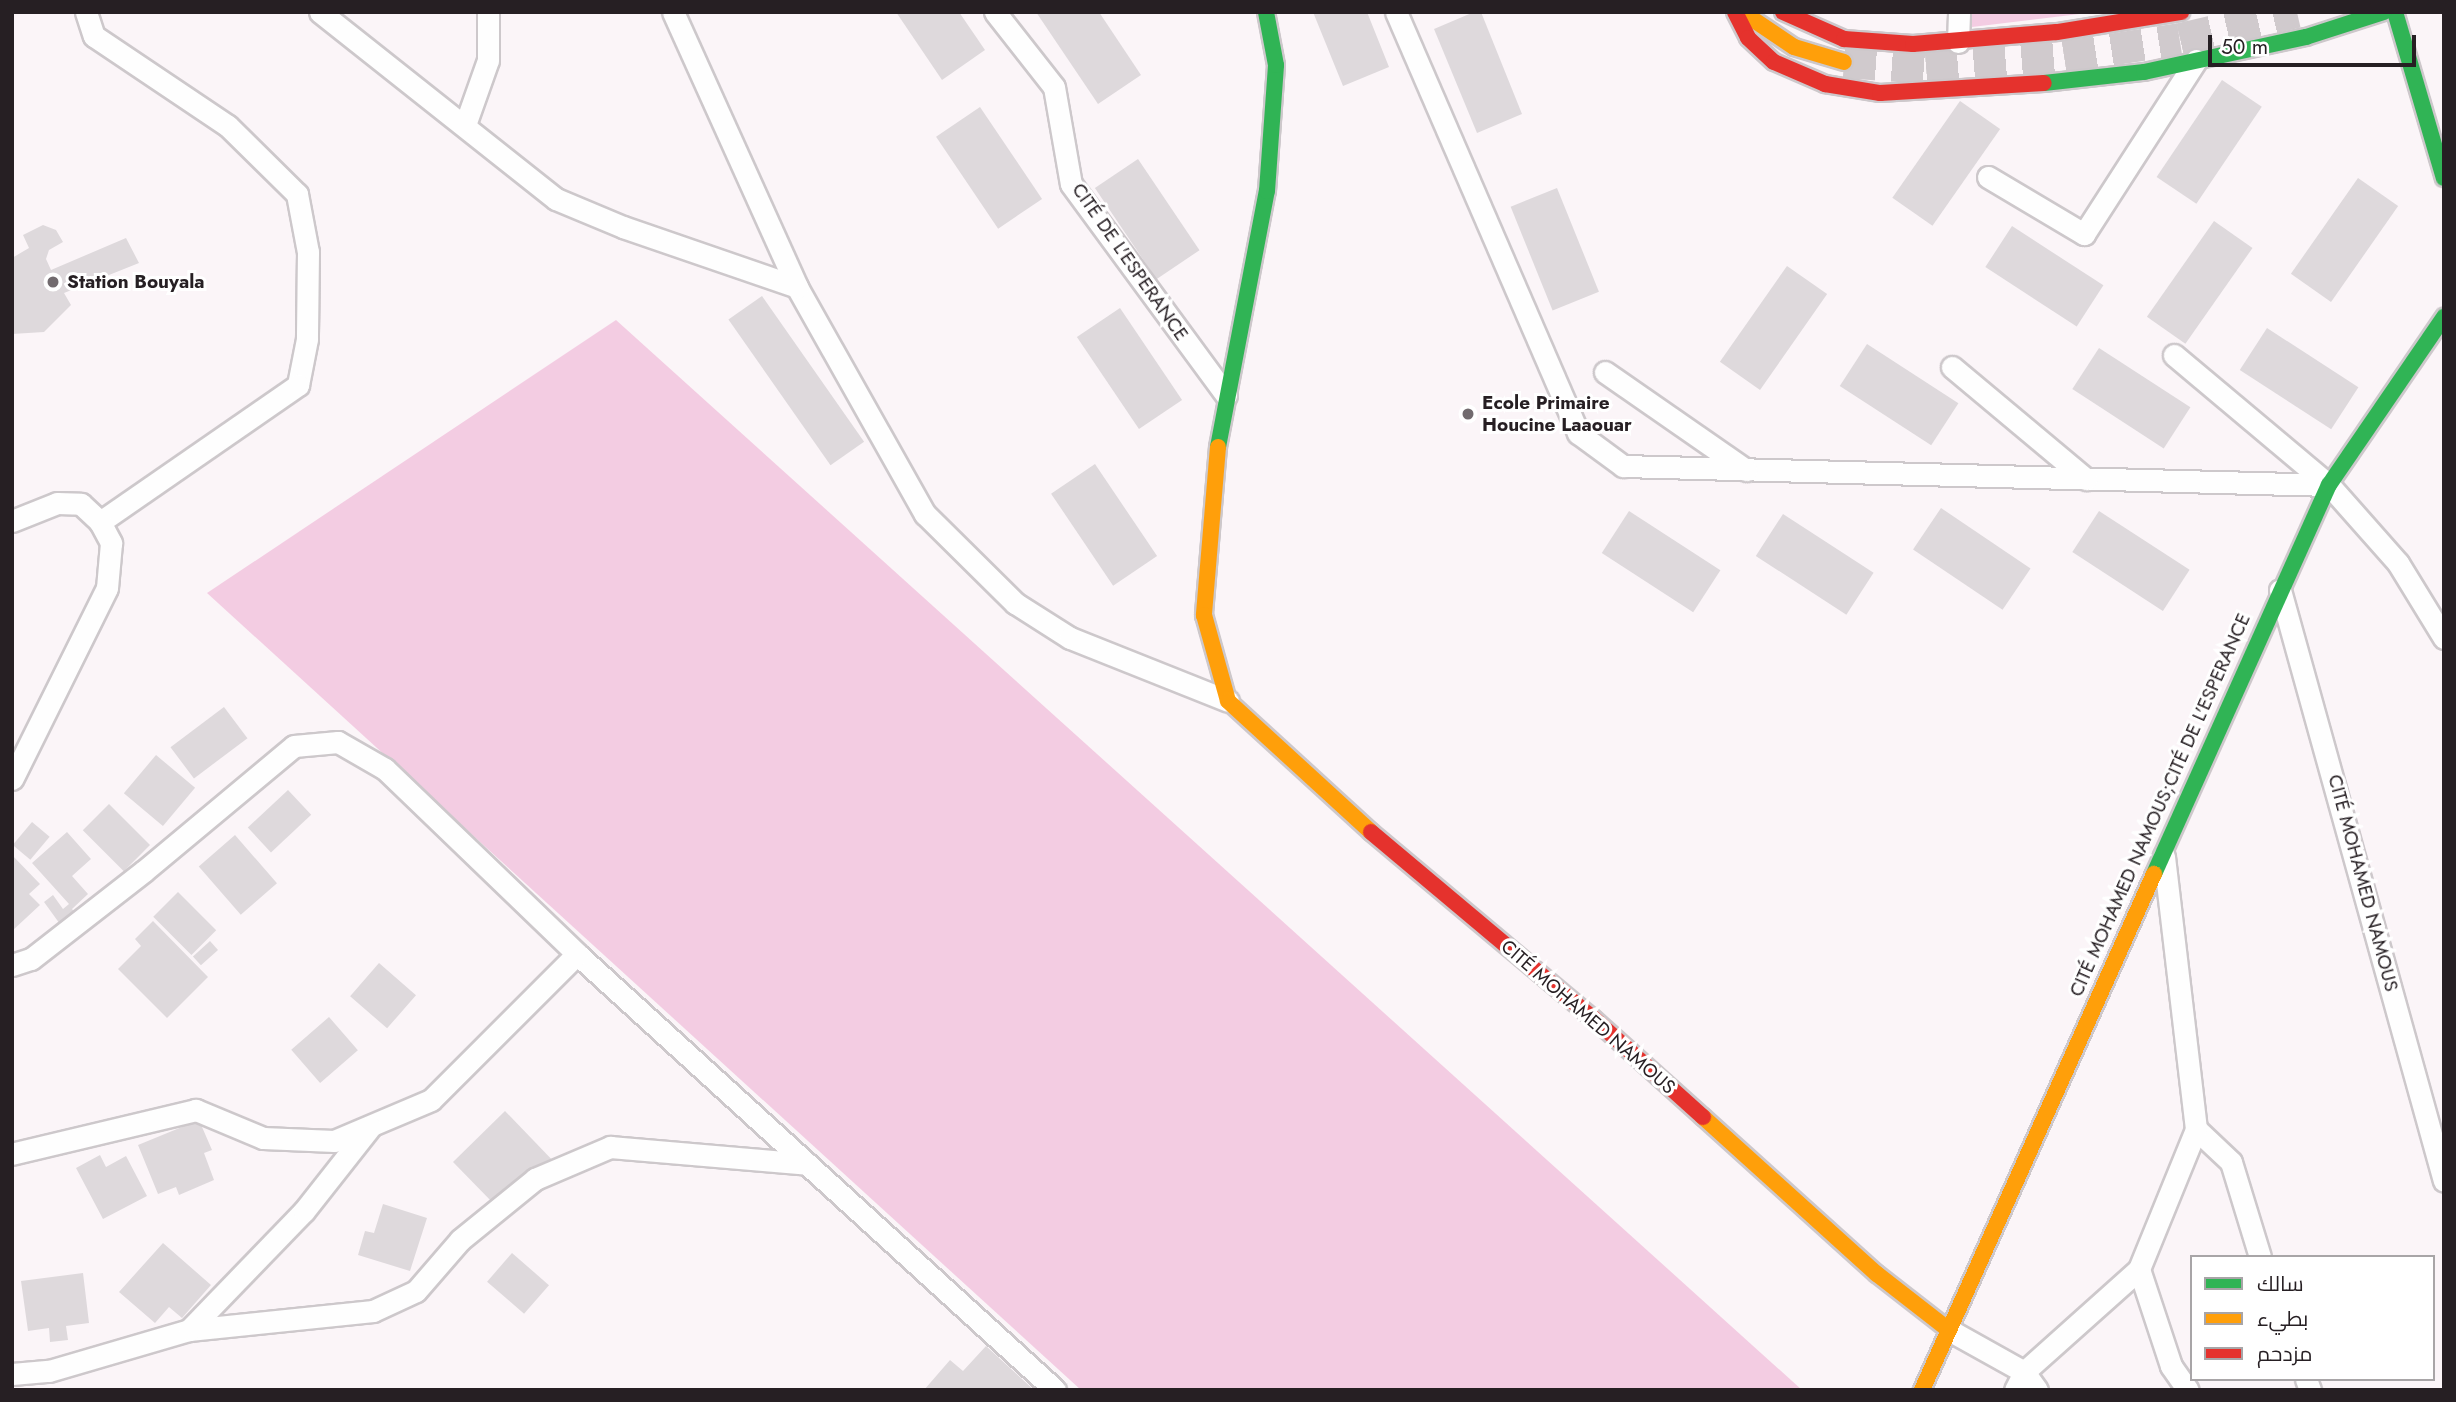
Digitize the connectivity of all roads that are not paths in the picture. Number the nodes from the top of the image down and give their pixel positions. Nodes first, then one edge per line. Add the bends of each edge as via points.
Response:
1 (86, 12) edge
2 (320, 12) edge
3 (488, 12) edge
4 (673, 12) edge
5 (995, 12) edge
6 (1266, 12) edge
7 (1396, 12) edge
8 (1735, 12) edge
9 (1742, 12) edge
10 (1783, 12) edge
11 (1959, 12) edge
12 (2181, 12) edge
13 (2384, 12) edge
14 (2395, 12) edge
15 (2416, 19) dead end
16 (1958, 42) junction
17 (2196, 60) junction
18 (2410, 61) junction
19 (1844, 62) tunnel mouth
20 (465, 125) junction
21 (1988, 177) dead end
22 (2444, 178) edge
23 (797, 287) junction
24 (2444, 317) edge
25 (2174, 355) dead end
26 (1952, 366) dead end
27 (1605, 372) dead end
28 (1226, 395) junction
29 (1746, 470) junction
30 (2085, 479) junction
31 (2329, 485) junction
32 (12, 521) edge
33 (100, 522) junction
34 (2279, 588) junction
35 (2444, 638) edge
36 (1228, 701) junction
37 (12, 779) edge
38 (2163, 849) junction
39 (577, 954) junction
40 (12, 965) edge
41 (372, 1125) junction
42 (2196, 1129) junction
43 (12, 1154) edge
44 (807, 1164) junction
45 (2443, 1179) edge
46 (2259, 1255) edge
47 (2139, 1269) junction
48 (189, 1330) junction
49 (1949, 1331) junction
50 (12, 1374) edge
51 (2020, 1381) edge
52 (1055, 1390) edge
53 (1922, 1390) edge
54 (2037, 1390) edge
55 (2188, 1390) edge

1 - 33 street via 94,37 228,126 297,194 308,252 307,339 298,385
2 - 20 street
3 - 20 street via 488,60
4 - 23 street
5 - 28 street, CITÉ DE L'ESPERANCE via 1054,87 1071,184
6 - 28 main road via 1276,65 1267,191
7 - 29 street via 1578,433 1623,466
8 - 17 main road via 1748,38 1774,62 1851,91 1986,90 2144,72
9 - 19 main road via 1794,47
10 - 16 main road via 1844,39 1892,44
11 - 16 street
12 - 16 main road
13 - 17 main road via 2306,37
14 - 18 main road
15 - 18 main road
17 - 21 street via 2084,234
18 - 22 main road
20 - 23 street via 556,199
23 - 36 street via 925,514 1015,603 1070,638
24 - 31 main road, CITÉ MOHAMED NAMOUS;CITÉ DE L'ESPERANCE
25 - 31 street
26 - 30 street
27 - 29 street
28 - 36 main road via 1211,505 1204,615
29 - 30 street
30 - 31 street
31 - 34 main road, CITÉ MOHAMED NAMOUS;CITÉ DE L'ESPERANCE
31 - 35 street via 2398,563
32 - 33 street via 57,503 81,503
33 - 37 street via 111,543 107,588
34 - 38 main road, CITÉ MOHAMED NAMOUS;CITÉ DE L'ESPERANCE
34 - 45 street, CITÉ MOHAMED NAMOUS
36 - 49 main road, CITÉ MOHAMED NAMOUS via 1375,836 1593,1018 1877,1275
38 - 42 street
38 - 49 main road, CITÉ MOHAMED NAMOUS;CITÉ DE L'ESPERANCE
39 - 40 street via 385,769 338,742 293,746 31,959
39 - 41 street via 431,1100
39 - 44 street
41 - 43 street via 334,1141 263,1138 197,1110
41 - 48 street via 304,1211
42 - 46 street via 2231,1162
42 - 47 street
44 - 48 street via 610,1147 535,1179 460,1240 416,1292 373,1311
44 - 52 street
47 - 51 street
47 - 55 street via 2171,1366
48 - 50 street via 49,1371
49 - 51 street, CITÉ MOHAMED NAMOUS
49 - 53 main road
51 - 54 street, CITÉ MOHAMED NAMOUS

